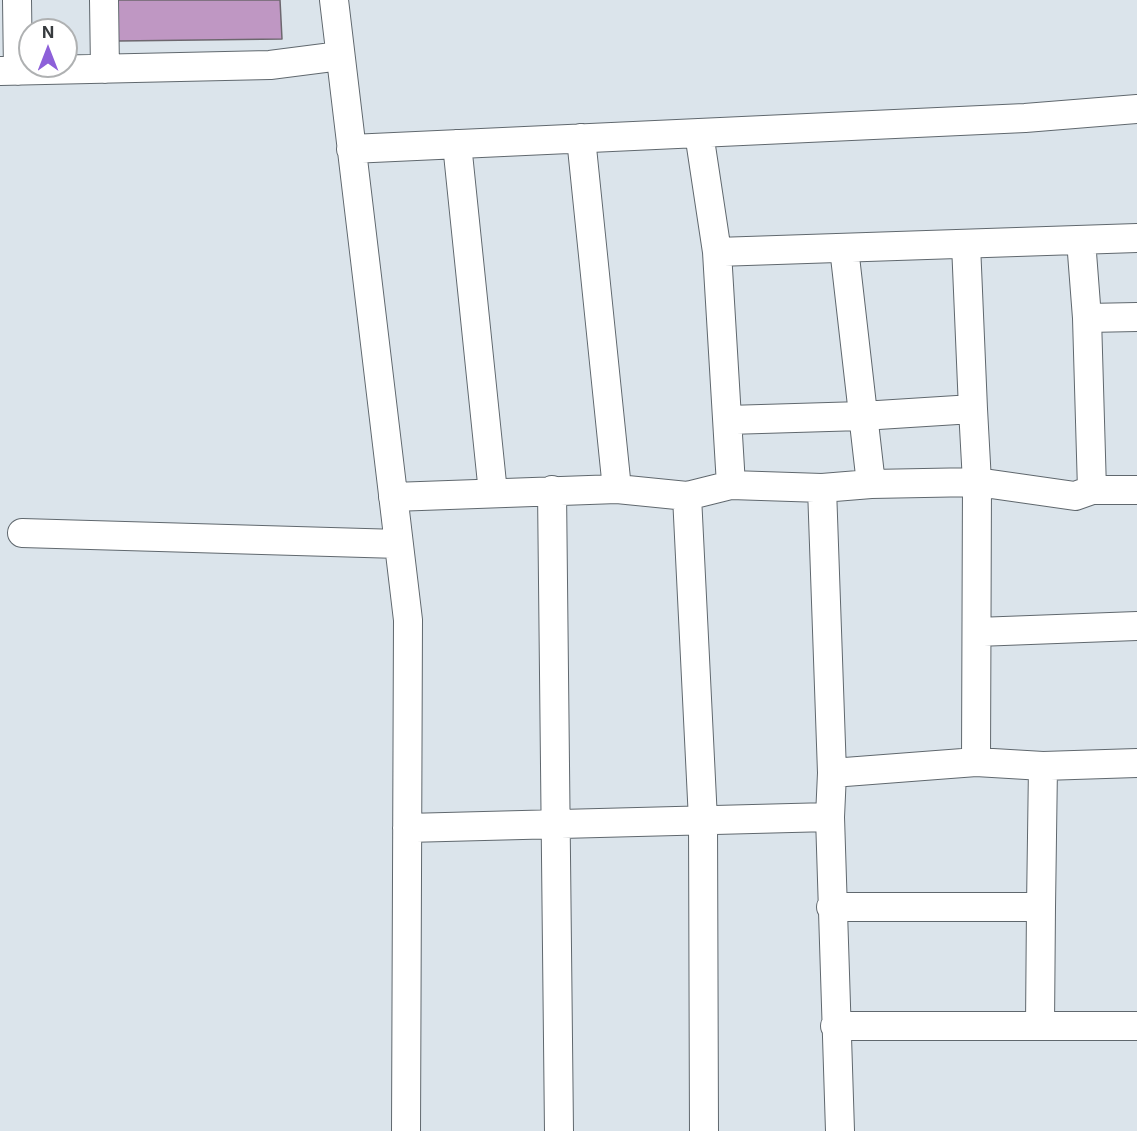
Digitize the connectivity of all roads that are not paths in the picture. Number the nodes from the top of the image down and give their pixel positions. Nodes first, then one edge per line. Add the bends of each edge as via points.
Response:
1 (17, 0) edge
2 (104, 0) edge
3 (334, 0) edge
4 (340, 56) junction
5 (105, 69) junction
6 (9, 71) edge
7 (1137, 109) edge
8 (699, 133) junction
9 (581, 138) junction
10 (457, 144) junction
11 (351, 149) junction
12 (1137, 238) edge
13 (1081, 240) junction
14 (966, 244) junction
15 (844, 248) junction
16 (717, 252) junction
17 (1137, 317) edge
18 (1087, 318) junction
19 (973, 409) junction
20 (862, 416) junction
21 (728, 420) junction
22 (977, 482) junction
23 (871, 484) junction
24 (731, 485) junction
25 (822, 488) junction
26 (552, 489) junction
27 (617, 489) junction
28 (1092, 490) junction
29 (1137, 490) edge
30 (493, 493) junction
31 (687, 496) junction
32 (393, 497) junction
33 (22, 533) dead end
34 (399, 544) junction
35 (1137, 626) edge
36 (976, 632) junction
37 (976, 762) junction
38 (1137, 763) edge
39 (1043, 766) junction
40 (832, 773) junction
41 (830, 817) junction
42 (703, 820) junction
43 (557, 824) junction
44 (408, 828) junction
45 (831, 907) junction
46 (1041, 907) junction
47 (1040, 1025) junction
48 (835, 1026) junction
49 (1137, 1026) edge
50 (406, 1131) edge
51 (559, 1131) edge
52 (704, 1131) edge
53 (840, 1131) edge

1 - 6 street
2 - 5 street
3 - 4 street
4 - 5 street via 270,65
4 - 11 street
5 - 6 street
7 - 8 street
8 - 9 street
8 - 16 street
9 - 10 street
9 - 27 street
10 - 11 street
10 - 30 street
11 - 32 street
12 - 13 street
13 - 14 street
13 - 18 street
14 - 15 street
14 - 19 street
15 - 16 street
15 - 20 street
16 - 21 street
17 - 18 street
18 - 28 street
19 - 20 street
19 - 22 street
20 - 21 street
20 - 23 street
21 - 24 street
22 - 23 street
22 - 28 street via 1075,496
22 - 36 street
23 - 25 street
24 - 25 street
24 - 31 street
25 - 40 street
26 - 27 street
26 - 30 street
26 - 43 street
27 - 31 street
28 - 29 street
30 - 32 street
31 - 42 street
32 - 34 street
33 - 34 street
34 - 44 street via 408,620
35 - 36 street
36 - 37 street
37 - 39 street
37 - 40 street
38 - 39 street
39 - 46 street
40 - 41 street
41 - 42 street
41 - 45 street
42 - 43 street
42 - 52 street
43 - 44 street
43 - 51 street
44 - 50 street
45 - 46 street
45 - 48 street
46 - 47 street
47 - 48 street
47 - 49 street
48 - 53 street

